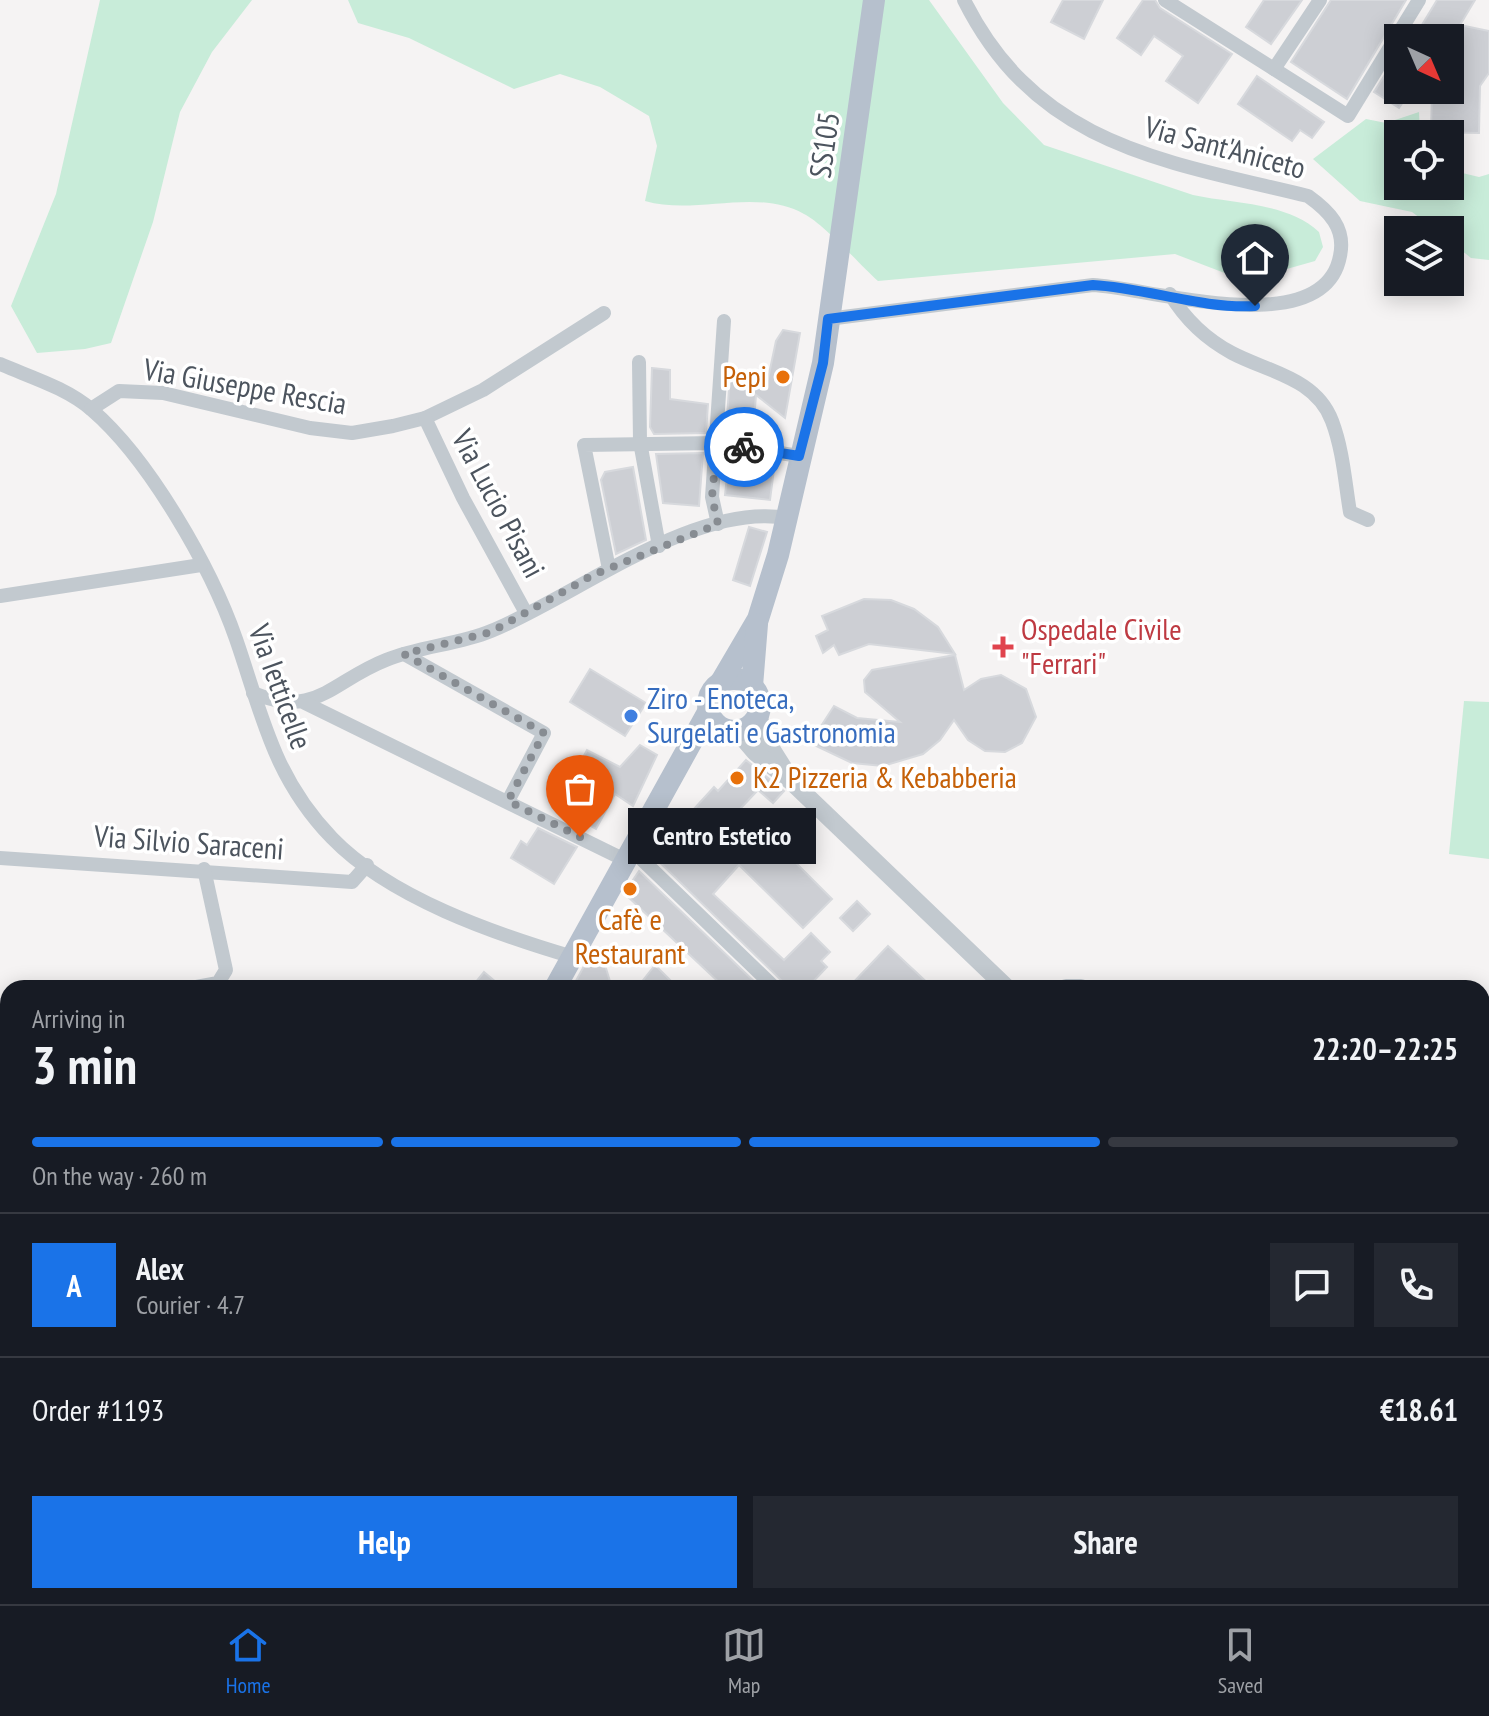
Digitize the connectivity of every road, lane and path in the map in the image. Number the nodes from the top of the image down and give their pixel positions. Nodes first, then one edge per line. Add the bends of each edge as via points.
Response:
1 (874, 0) edge
2 (964, 0) edge
3 (1165, 0) edge
4 (1320, 0) edge
5 (1419, 0) edge
6 (1274, 69) junction
7 (1170, 294) junction
8 (830, 308) junction
9 (604, 313) dead end
10 (724, 321) dead end
11 (639, 362) dead end
12 (0, 364) edge
13 (91, 409) junction
14 (425, 418) junction
15 (640, 442) junction
16 (717, 443) junction
17 (799, 456) junction
18 (787, 518) junction
19 (1368, 520) dead end
20 (718, 524) junction
21 (659, 546) junction
22 (201, 565) junction
23 (609, 569) junction
24 (0, 596) edge
25 (526, 613) junction
26 (758, 619) junction
27 (404, 654) junction
28 (721, 682) junction
29 (752, 686) junction
30 (253, 693) junction
31 (305, 703) junction
32 (708, 712) junction
33 (758, 716) junction
34 (732, 731) junction
35 (678, 766) junction
36 (792, 782) junction
37 (508, 801) junction
38 (630, 856) junction
39 (0, 858) edge
40 (367, 865) junction
41 (204, 869) junction
42 (573, 957) junction
43 (220, 980) edge
44 (560, 980) edge
45 (766, 980) edge
46 (1000, 980) edge

1 - 8 main road, SS105 / SS105
2 - 7 street, Via Sant'Aniceto via 1014,76 1071,123 1115,145 1308,196 1338,225 1343,244 1339,264 1322,285 1303,296 1274,305 1236,307
3 - 6 street
4 - 6 street
5 - 6 street via 1348,116
7 - 8 street, Via Sant'Aniceto via 1093,285
7 - 19 street via 1185,318 1220,344 1303,384 1321,404 1339,446 1350,512
8 - 17 main road, SS105 via 823,363
9 - 14 street, Via Giuseppe Rescia via 483,390
10 - 16 street
11 - 15 street
12 - 13 street, Via Ietticelle
13 - 14 street, Via Giuseppe Rescia via 119,391 163,393 352,433
13 - 22 street, Via Ietticelle via 166,499
14 - 25 street, Via Lucio Pisani
15 - 16 street
15 - 21 street
15 - 23 street via 584,445
16 - 17 street
16 - 20 street via 712,497
17 - 18 main road, SS105
18 - 20 street via 742,515
18 - 26 main road, SS105
20 - 21 street
21 - 23 street
22 - 24 street
22 - 30 street, Via Ietticelle via 235,635
23 - 25 street
25 - 27 street via 491,632
26 - 28 main road, SS105
26 - 29 main road, SS105
27 - 31 street
27 - 37 street via 544,733
28 - 29 main road via 737,679
28 - 32 main road via 709,695
29 - 33 main road via 760,700
30 - 31 street via 279,704
30 - 40 street, Via Ietticelle via 271,751 298,796 333,839
31 - 37 street
32 - 34 main road
32 - 35 main road
33 - 34 main road
33 - 36 street
34 - 35 main road
34 - 36 street
35 - 38 main road
36 - 46 street
37 - 38 street
38 - 42 main road
38 - 45 street
39 - 41 street, Via Silvio Saraceni
40 - 41 street, Via Silvio Saraceni via 352,882
40 - 42 street, Via Ietticelle via 484,931
41 - 43 street via 226,970
42 - 44 main road

